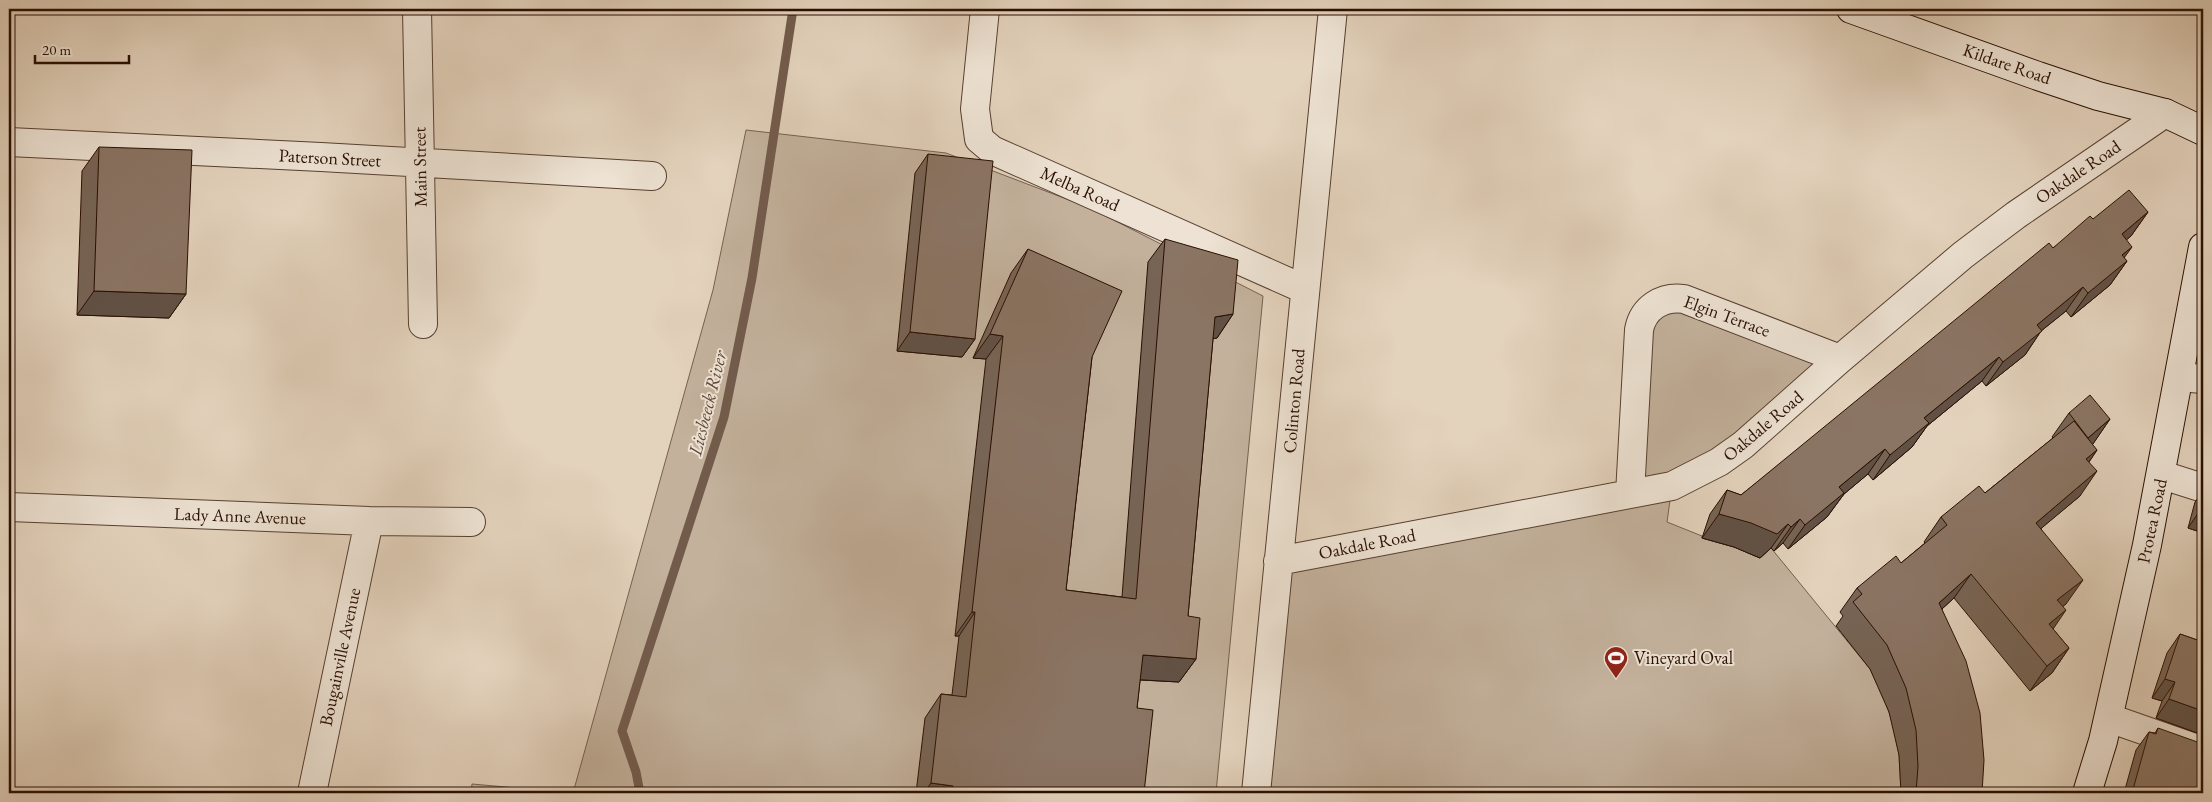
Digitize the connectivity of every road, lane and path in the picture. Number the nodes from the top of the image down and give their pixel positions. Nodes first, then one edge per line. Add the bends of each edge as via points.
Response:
1 (417, 9) edge
2 (985, 9) edge
3 (1332, 9) edge
4 (1851, 9) edge
5 (2203, 109) edge
6 (2165, 113) junction
7 (2203, 131) edge
8 (9, 142) edge
9 (419, 163) junction
10 (652, 176) dead end
11 (2203, 247) edge
12 (1304, 289) junction
13 (423, 324) dead end
14 (1840, 359) junction
15 (2191, 378) edge
16 (2162, 475) junction
17 (2203, 488) edge
18 (1630, 494) junction
19 (9, 507) edge
20 (368, 521) junction
21 (471, 522) dead end
22 (1278, 561) junction
23 (2109, 718) junction
24 (2203, 751) edge
25 (312, 793) edge
26 (1256, 793) edge
27 (2087, 793) edge

1 - 9 street, Main Street
2 - 12 street, Melba Road via 975,109 979,140 992,150
3 - 12 street, Colinton Road
4 - 6 street, Kildare Road via 2072,87
5 - 6 street
6 - 7 street
6 - 14 street, Oakdale Road via 2016,215
8 - 9 street, Paterson Street
9 - 10 street, Paterson Street
9 - 13 street, Main Street
11 - 15 street, Protea Road
12 - 22 street, Colinton Road
14 - 18 street, Oakdale Road via 1767,425 1719,462 1672,486
14 - 18 street, Elgin Terrace via 1684,299 1673,298 1654,305 1644,316 1639,330
15 - 16 street, Protea Road
16 - 17 street
16 - 23 street, Protea Road
18 - 22 street, Oakdale Road
19 - 20 street, Lady Anne Avenue
20 - 21 street, Lady Anne Avenue
20 - 25 street, Bougainville Avenue
22 - 26 street, Colinton Road
23 - 24 street
23 - 27 street, Protea Road

